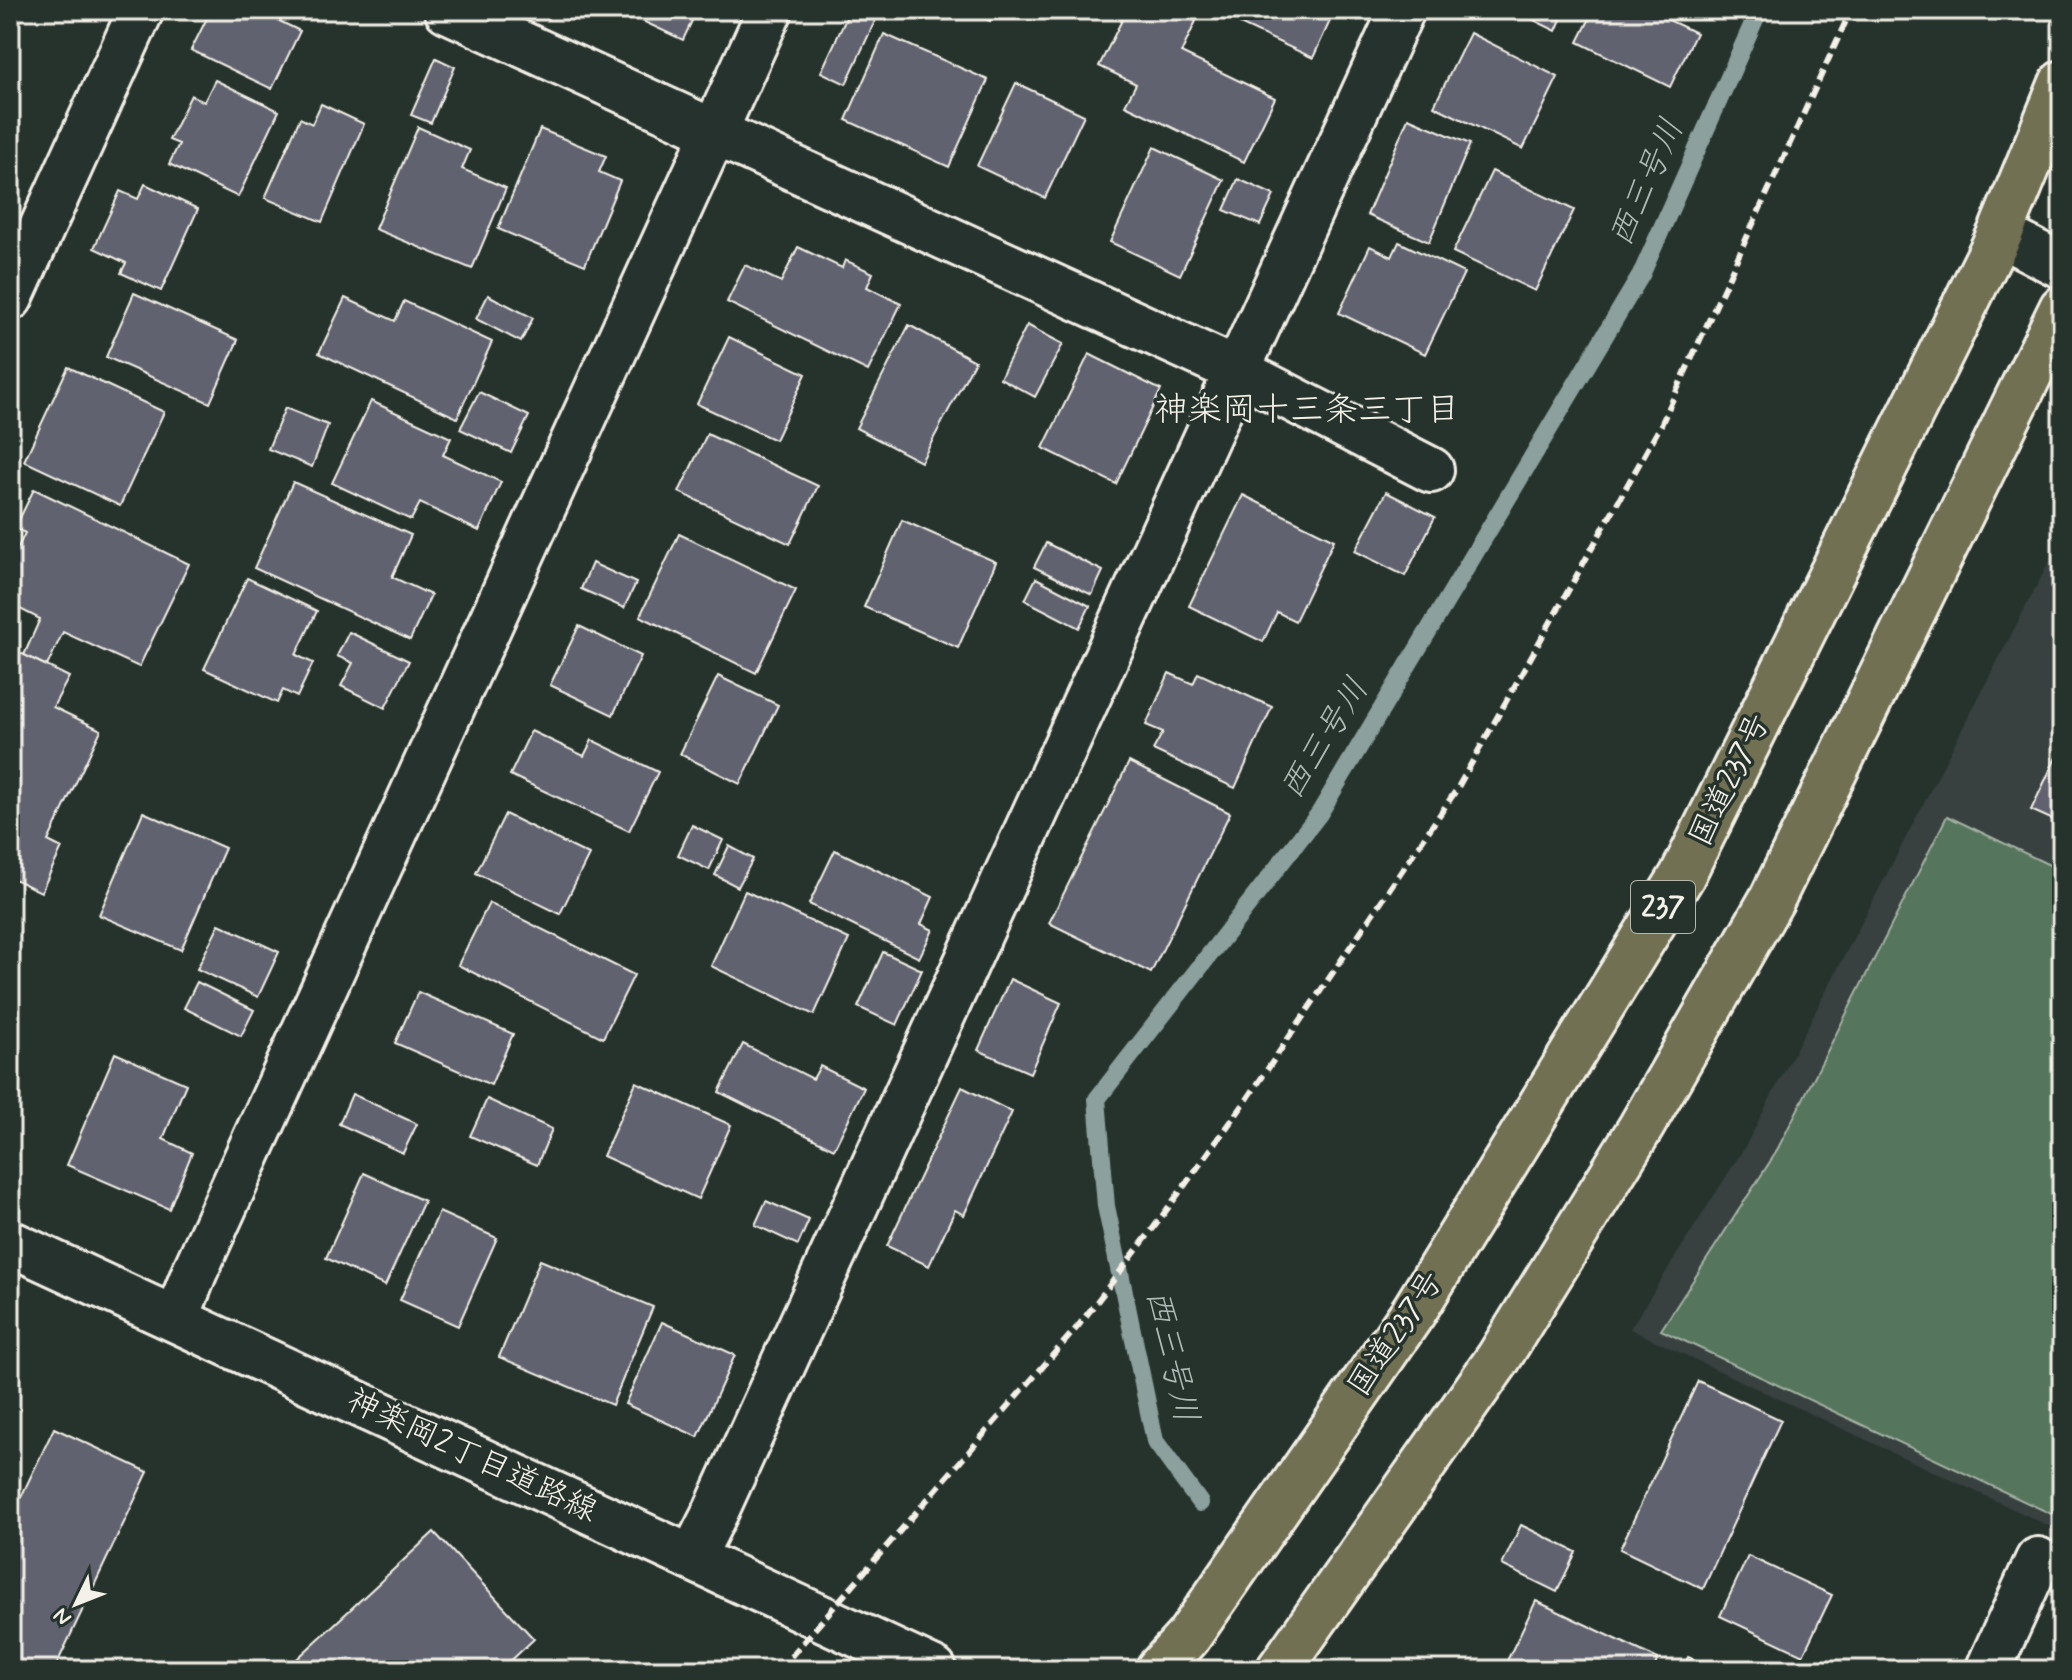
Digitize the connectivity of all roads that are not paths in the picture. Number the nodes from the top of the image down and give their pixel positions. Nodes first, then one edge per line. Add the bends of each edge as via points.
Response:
1 (141, 10) edge
2 (447, 10) edge
3 (770, 10) edge
4 (1402, 10) edge
5 (2062, 83) edge
6 (714, 132) junction
7 (2000, 234) junction
8 (2062, 266) edge
9 (10, 298) edge
10 (2062, 308) edge
11 (1238, 371) junction
12 (1431, 470) dead end
13 (10, 1243) edge
14 (176, 1319) junction
15 (692, 1558) junction
16 (2038, 1560) dead end
17 (934, 1670) edge
18 (1158, 1670) edge
19 (1279, 1670) edge
20 (1988, 1670) edge

1 - 9 street
2 - 6 street
3 - 6 street
4 - 11 street
5 - 7 highway, 国道237号 / 237
6 - 11 street
6 - 14 street
7 - 8 street
7 - 18 highway, 国道237号 / 237 via 1682,876 1414,1311 1188,1637
10 - 19 highway via 1772,899 1649,1114 1498,1359
11 - 12 street
11 - 15 street
13 - 14 street, 神楽岡2丁目道路線
14 - 15 street, 神楽岡2丁目道路線
15 - 17 street, 神楽岡2丁目道路線
16 - 20 street

